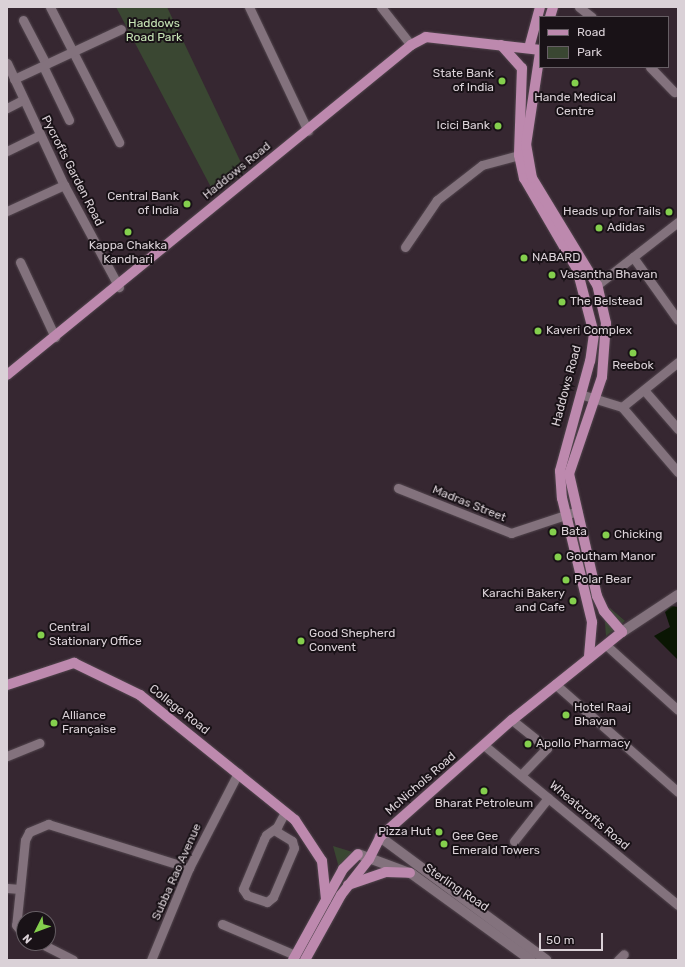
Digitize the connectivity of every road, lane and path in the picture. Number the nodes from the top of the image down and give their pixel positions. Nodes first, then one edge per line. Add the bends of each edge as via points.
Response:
1 (50, 7) edge
2 (249, 7) edge
3 (381, 7) edge
4 (540, 7) edge
5 (579, 7) edge
6 (591, 16) edge
7 (23, 20) dead end
8 (121, 29) dead end
9 (411, 45) junction
10 (501, 45) junction
11 (529, 48) junction
12 (73, 51) junction
13 (539, 51) edge
14 (539, 58) edge
15 (7, 63) edge
16 (44, 65) junction
17 (651, 68) edge
18 (14, 79) junction
19 (674, 92) dead end
20 (23, 100) junction
21 (7, 108) edge
22 (69, 120) dead end
23 (308, 131) junction
24 (40, 136) junction
25 (119, 142) dead end
26 (7, 150) edge
27 (516, 156) junction
28 (64, 185) junction
29 (7, 211) edge
30 (678, 222) edge
31 (405, 247) dead end
32 (633, 257) junction
33 (20, 262) dead end
34 (597, 286) junction
35 (119, 287) junction
36 (678, 320) edge
37 (55, 338) junction
38 (678, 362) edge
39 (7, 375) edge
40 (644, 390) junction
41 (580, 394) junction
42 (596, 399) junction
43 (622, 407) junction
44 (678, 429) edge
45 (678, 472) edge
46 (398, 488) dead end
47 (572, 512) junction
48 (678, 595) edge
49 (622, 632) junction
50 (606, 645) junction
51 (589, 658) junction
52 (555, 684) junction
53 (7, 685) edge
54 (678, 710) edge
55 (512, 720) junction
56 (39, 743) dead end
57 (485, 746) junction
58 (7, 756) edge
59 (238, 773) junction
60 (521, 775) junction
61 (678, 792) edge
62 (548, 798) junction
63 (285, 812) junction
64 (274, 830) junction
65 (380, 837) junction
66 (514, 841) dead end
67 (369, 859) junction
68 (189, 868) junction
69 (410, 873) junction
70 (325, 874) junction
71 (337, 880) junction
72 (347, 886) junction
73 (7, 888) edge
74 (20, 889) junction
75 (326, 900) junction
76 (678, 905) edge
77 (18, 911) edge
78 (222, 924) dead end
79 (56, 951) edge
80 (294, 957) edge
81 (73, 960) edge
82 (151, 960) edge
83 (305, 960) edge
84 (531, 960) edge
85 (546, 960) edge

1 - 12 street
2 - 23 street
3 - 9 street
4 - 11 main road
5 - 6 street
7 - 16 street
8 - 12 street
9 - 10 main road, Haddows Road via 426,37
9 - 23 main road, Haddows Road
10 - 11 main road, Haddows Road
10 - 27 main road, Haddows Road via 522,68
11 - 13 main road, Haddows Road
12 - 16 street
12 - 25 street
14 - 34 main road via 526,145 532,178
15 - 18 street, Pycrofts Garden Road
16 - 18 street
16 - 22 street
17 - 19 street
18 - 20 street, Pycrofts Garden Road
20 - 21 street
20 - 24 street, Pycrofts Garden Road
23 - 35 main road, Haddows Road
24 - 26 street
24 - 28 street, Pycrofts Garden Road
27 - 31 street via 482,165 438,200
27 - 41 main road, Haddows Road via 534,198 577,269 586,302 594,334
28 - 29 street
28 - 35 street, Pycrofts Garden Road
30 - 32 street
32 - 34 street
32 - 36 street
33 - 37 street
34 - 42 main road via 606,323 606,357
35 - 37 main road, Haddows Road
37 - 39 main road, Haddows Road
38 - 40 street
40 - 43 street
40 - 44 street
41 - 42 street
41 - 47 main road, Haddows Road via 560,471
42 - 43 street
42 - 47 main road via 569,474
43 - 45 street
46 - 47 street, Madras Street via 511,533
47 - 49 main road via 604,612
47 - 51 main road via 592,622
48 - 49 main road
49 - 50 main road, McNichols Road
50 - 51 main road, McNichols Road
50 - 54 street
51 - 52 main road, McNichols Road
52 - 55 main road, McNichols Road
52 - 61 street
53 - 59 main road, College Road via 74,663 140,695
55 - 57 main road, McNichols Road
55 - 60 street via 547,748
56 - 58 street
57 - 60 street, Wheatcrofts Road
57 - 65 main road, McNichols Road
59 - 63 main road, College Road
59 - 68 street, Subba Rao Avenue
60 - 62 street, Wheatcrofts Road
62 - 66 street
62 - 76 street, Wheatcrofts Road
63 - 64 street
63 - 70 main road, College Road via 295,820 315,846
64 - 64 street via 264,839 243,889 247,895 267,902 273,897 294,848 292,841
65 - 67 main road, McNichols Road
65 - 85 main road, Sterling Road
67 - 69 main road, Sterling Road
67 - 71 main road, Sterling Road via 358,854
67 - 72 main road, McNichols Road
68 - 74 street via 48,824 34,829 25,840
68 - 82 street, Subba Rao Avenue
69 - 72 main road via 386,872
69 - 84 main road, Sterling Road via 472,914
70 - 71 main road
70 - 75 main road
71 - 72 main road
71 - 75 main road
72 - 83 main road, McNichols Road
73 - 74 street
74 - 77 street
75 - 80 main road
78 - 80 street
79 - 81 street

